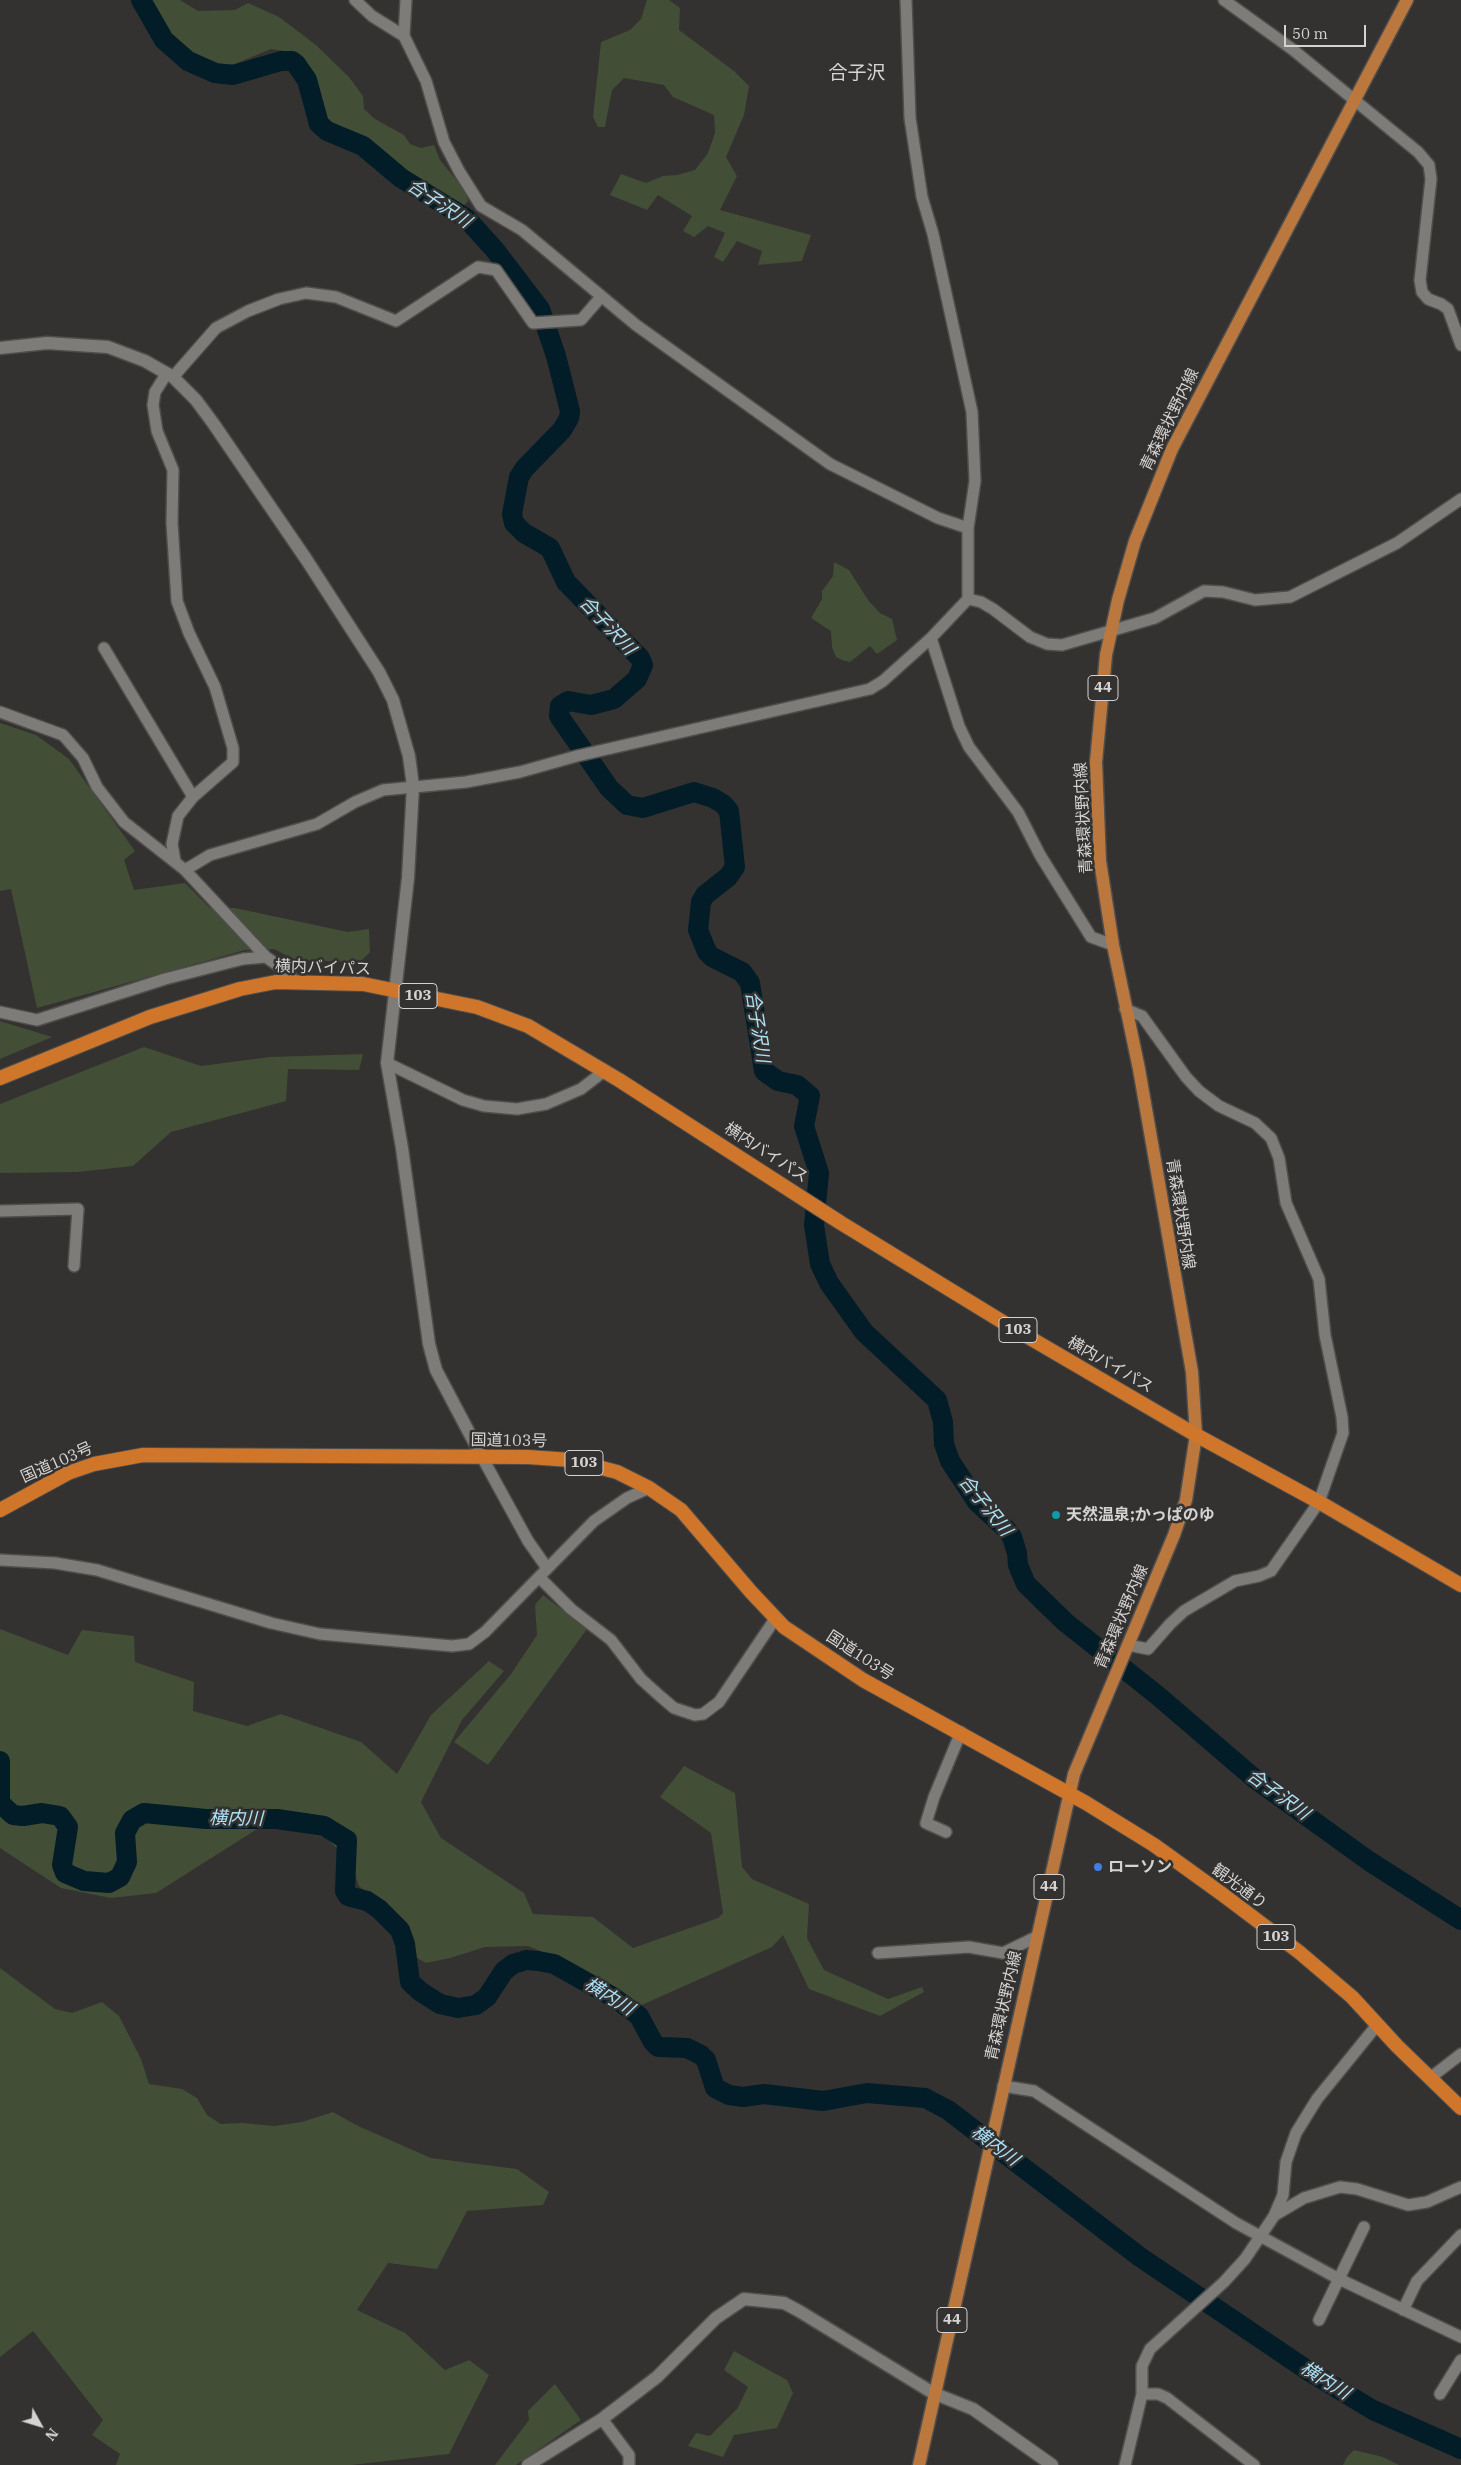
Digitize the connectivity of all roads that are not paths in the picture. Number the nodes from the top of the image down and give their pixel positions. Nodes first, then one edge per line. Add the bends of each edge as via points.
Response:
1 (354, 0) edge
2 (406, 0) edge
3 (906, 0) edge
4 (1224, 0) edge
5 (1407, 0) edge
6 (404, 36) junction
7 (1354, 100) junction
8 (601, 297) junction
9 (1461, 345) edge
10 (0, 348) edge
11 (170, 375) junction
12 (1461, 498) edge
13 (968, 528) junction
14 (968, 599) junction
15 (1112, 630) junction
16 (931, 638) junction
17 (104, 648) dead end
18 (0, 712) edge
19 (413, 786) junction
20 (193, 797) junction
21 (175, 861) junction
22 (185, 870) junction
23 (1113, 946) junction
24 (266, 957) junction
25 (296, 984) junction
26 (396, 992) junction
27 (1125, 1008) junction
28 (0, 1012) edge
29 (387, 1063) junction
30 (603, 1072) junction
31 (0, 1078) edge
32 (0, 1211) edge
33 (74, 1266) dead end
34 (1196, 1435) junction
35 (482, 1457) junction
36 (649, 1488) junction
37 (1319, 1502) junction
38 (0, 1510) edge
39 (0, 1560) edge
40 (543, 1572) junction
41 (1461, 1585) edge
42 (775, 1619) junction
43 (1126, 1648) junction
44 (961, 1732) junction
45 (1070, 1793) junction
46 (946, 1832) dead end
47 (1036, 1937) junction
48 (878, 1953) dead end
49 (1377, 2025) junction
50 (1461, 2054) edge
51 (1430, 2078) junction
52 (1003, 2086) junction
53 (1461, 2108) edge
54 (1461, 2187) edge
55 (1274, 2216) junction
56 (1364, 2227) dead end
57 (1461, 2235) edge
58 (1259, 2236) junction
59 (1340, 2279) junction
60 (1403, 2310) junction
61 (1319, 2320) dead end
62 (1461, 2337) edge
63 (1461, 2360) edge
64 (933, 2394) junction
65 (1142, 2394) junction
66 (1440, 2394) dead end
67 (602, 2419) junction
68 (528, 2465) edge
69 (629, 2465) edge
70 (919, 2465) edge
71 (1052, 2465) edge
72 (1125, 2465) edge
73 (1254, 2465) edge

1 - 6 street
2 - 6 street
3 - 13 street via 910,118 922,197 936,244 972,412 975,481
4 - 7 street via 1292,49
5 - 7 main road, 青森環状野内線 / 44
6 - 8 street via 426,81 444,142 481,206 522,230
7 - 9 street via 1418,152 1429,165 1431,179 1420,280 1422,292 1428,299 1448,309
7 - 15 main road, 青森環状野内線 / 44 via 1172,448 1135,541
8 - 11 street via 582,320 537,324 533,323 496,270 478,267 396,321 336,297 306,293 278,299 216,328
8 - 13 street via 830,464 922,511
10 - 11 street via 47,343 108,347 146,361
11 - 19 street via 196,400 213,423 379,672 401,722
11 - 20 street via 155,392 153,405 157,431 173,470 172,523 177,601 214,687 233,748 234,762
12 - 15 street via 1397,543 1290,597 1255,600 1204,591 1155,618
13 - 14 street
14 - 15 street via 993,609 1030,637 1047,644 1062,645
14 - 16 street
15 - 23 main road, 青森環状野内線 / 44 via 1106,655 1096,771 1100,861
16 - 19 street via 870,689 520,772 466,782
16 - 23 street via 959,726 969,747 1018,812 1040,855 1091,937
17 - 20 street
18 - 21 street via 63,735 83,758 97,787 124,822
19 - 22 street via 383,790 317,824 210,855
19 - 26 street via 408,878
20 - 21 street via 178,816 172,844
21 - 22 street
22 - 24 street
23 - 27 main road, 青森環状野内線 / 44
24 - 25 street
24 - 28 street via 243,959 165,979 37,1020
25 - 26 highway, 横内バイパス / 103 via 363,984
25 - 31 highway, 横内バイパス / 103 via 276,982 200,1000
26 - 29 street
26 - 30 highway, 横内バイパス / 103 via 477,1007 528,1026
27 - 34 main road, 青森環状野内線 / 44 via 1139,1069 1192,1372
27 - 37 street via 1142,1016 1199,1091 1219,1106 1255,1123 1271,1138 1279,1158 1286,1203 1319,1278 1325,1335 1342,1417 1343,1433
29 - 30 street via 463,1100 517,1109 546,1104 581,1089
29 - 35 street via 429,1344 436,1370
30 - 34 highway, 横内バイパス / 103 via 1014,1328
32 - 33 street via 78,1209
34 - 37 highway, 横内バイパス / 103
34 - 43 main road, 青森環状野内線 / 44 via 1186,1500
35 - 36 highway, 国道103号 / 103 via 528,1456 570,1460 617,1472
35 - 38 highway, 国道103号 / 103 via 143,1455 113,1459 68,1473
35 - 40 street
36 - 40 street via 627,1498 594,1521
36 - 42 highway, 国道103号 / 103 via 681,1510
37 - 41 highway, 横内バイパス / 103
37 - 43 street via 1270,1571 1235,1581 1184,1611 1148,1649
39 - 40 street via 55,1563 98,1570 271,1623 320,1634 452,1646 469,1644 485,1632
40 - 42 street via 572,1609 611,1640 641,1679 661,1698 674,1708 695,1715 703,1714 719,1702
42 - 44 highway, 国道103号 / 103 via 863,1680
43 - 45 main road, 青森環状野内線 / 44 via 1074,1774
44 - 45 highway, 国道103号 / 103
44 - 46 street via 926,1823
45 - 47 main road, 青森環状野内線 / 44
45 - 49 highway, 観光通り / 103 via 1154,1845 1299,1952 1352,1997
47 - 48 street via 1003,1953 969,1947
47 - 52 main road, 青森環状野内線 / 44
49 - 51 highway, 観光通り / 103
49 - 55 street via 1317,2099 1296,2133 1286,2162 1283,2195
50 - 51 street
51 - 53 highway, 観光通り / 103
52 - 58 street via 1034,2091 1204,2204
52 - 64 main road, 青森環状野内線 / 44
54 - 55 street via 1427,2202 1408,2205 1340,2187 1304,2198
55 - 58 street
56 - 59 street
57 - 60 street via 1417,2281
58 - 59 street
58 - 65 street via 1245,2259 1224,2282 1150,2349 1142,2366
59 - 60 street
59 - 61 street
60 - 62 street
63 - 66 street
64 - 67 street via 784,2303 744,2299 716,2318 657,2377
64 - 70 main road, 青森環状野内線 / 44
64 - 71 street via 973,2409
65 - 72 street
65 - 73 street via 1158,2394 1167,2398
67 - 68 street
67 - 69 street via 629,2455

